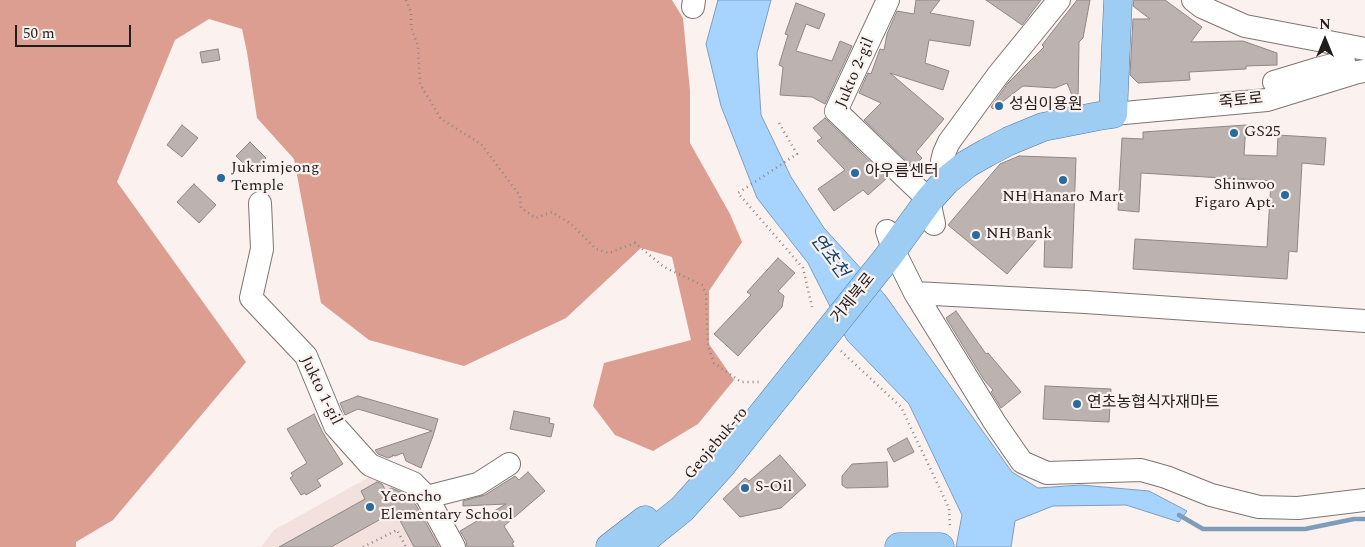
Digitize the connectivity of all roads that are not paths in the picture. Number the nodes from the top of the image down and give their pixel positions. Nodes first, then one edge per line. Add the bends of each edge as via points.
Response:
1 (888, 0) edge
2 (1059, 0) edge
3 (1107, 0) edge
4 (1118, 0) edge
5 (1193, 0) edge
6 (1365, 49) edge
7 (1365, 59) edge
8 (1365, 71) edge
9 (1106, 108) junction
10 (942, 160) junction
11 (260, 204) dead end
12 (927, 205) junction
13 (886, 246) junction
14 (915, 293) junction
15 (1365, 321) edge
16 (821, 332) junction
17 (509, 464) dead end
18 (427, 498) junction
19 (1365, 500) edge
20 (945, 535) edge
21 (653, 537) edge
22 (927, 546) edge
23 (454, 547) edge
24 (610, 547) edge
25 (635, 547) edge
26 (898, 547) edge

1 - 12 street, Jukto 2-gil via 836,111
2 - 10 street via 976,105 949,142
3 - 9 main road
4 - 9 main road
5 - 6 street via 1245,26
7 - 9 street, 죽토로 via 1317,69 1264,86
8 - 9 street, 죽토로 via 1267,100
9 - 10 main road via 1040,111 967,143
9 - 12 main road via 1009,141 967,164 946,181
10 - 12 main road
11 - 18 street, Jukto 1-gil via 262,248 251,298 306,356 335,426 370,465 412,483
12 - 13 main road
13 - 14 street
13 - 16 main road, 거제북로
14 - 15 street
14 - 19 street via 994,423 1022,462 1030,466 1047,473 1141,470 1211,495 1259,507 1298,508
16 - 21 main road, Geojebuk-ro via 721,466
16 - 24 main road, Geojebuk-ro via 768,382 710,455 667,502
17 - 18 street via 478,484
18 - 23 street, Jukto 1-gil
20 - 22 main road
21 - 25 main road, Geojebuk-ro
22 - 26 main road

